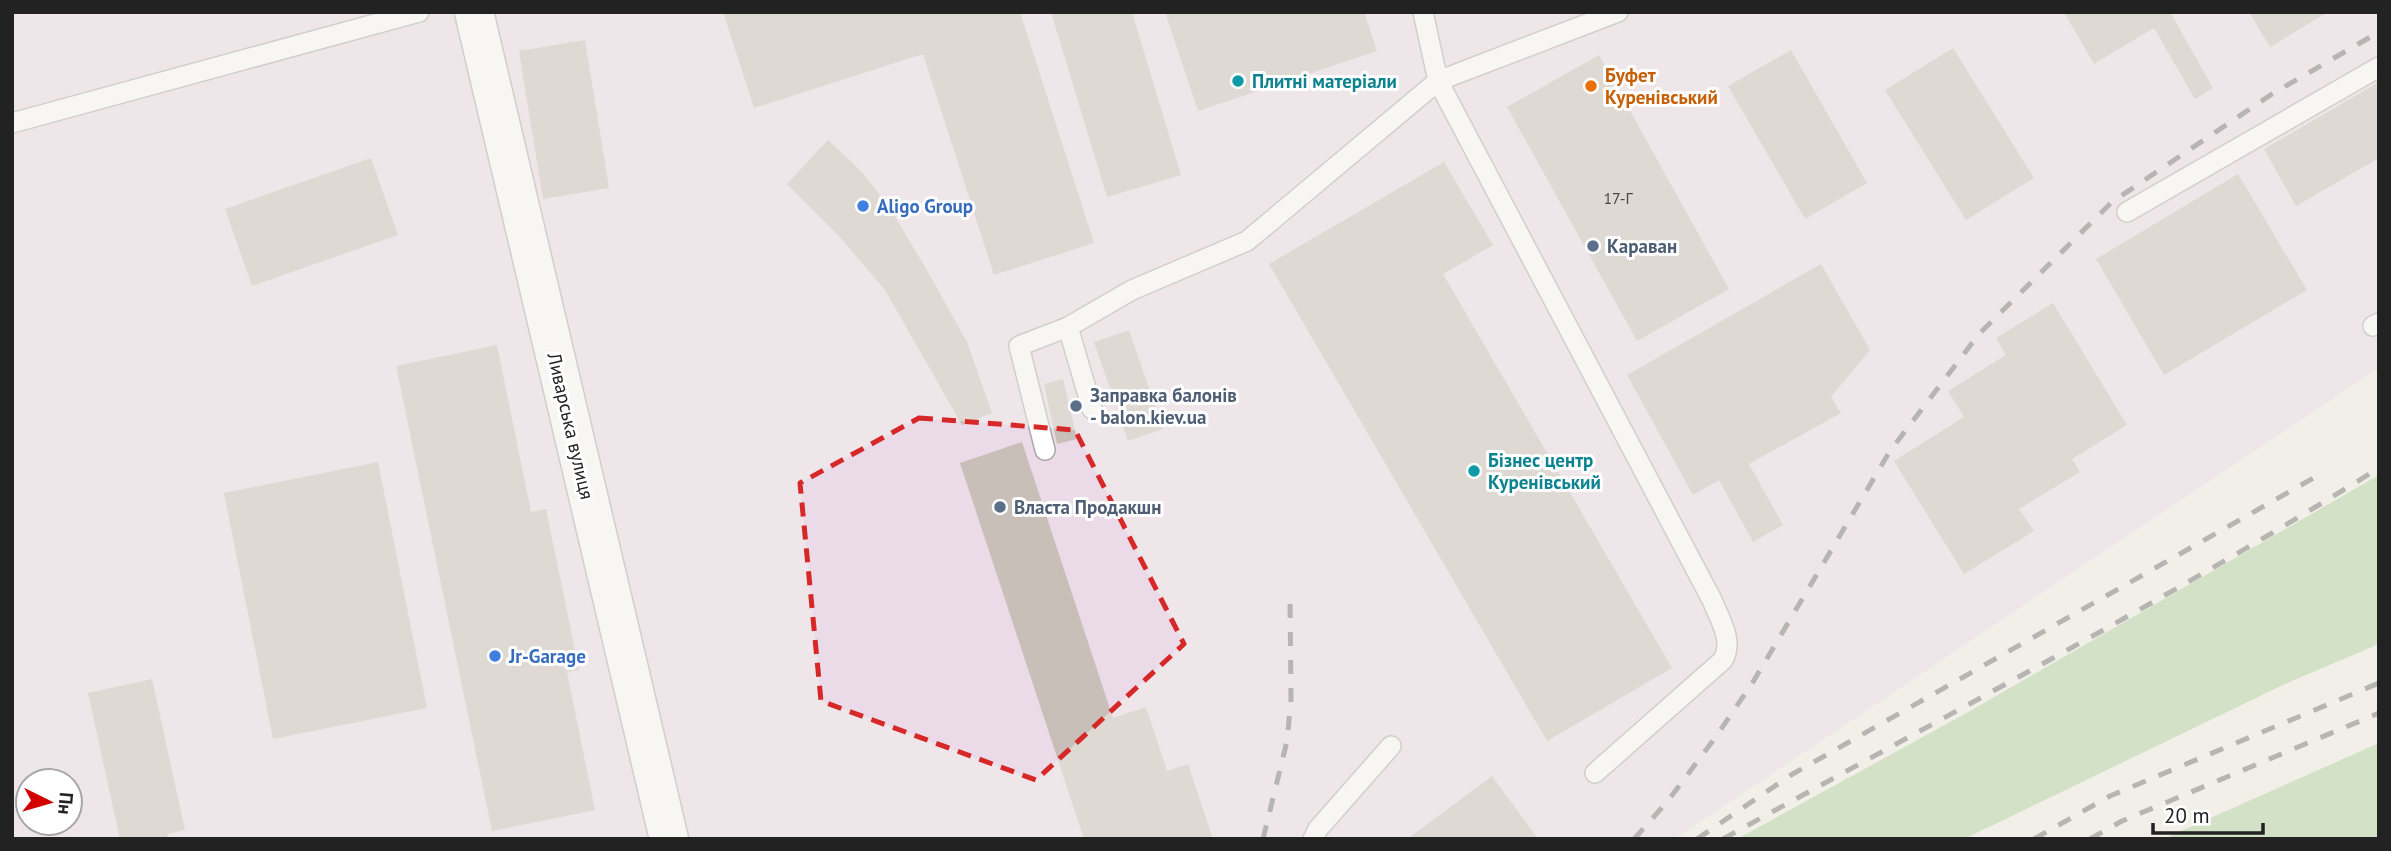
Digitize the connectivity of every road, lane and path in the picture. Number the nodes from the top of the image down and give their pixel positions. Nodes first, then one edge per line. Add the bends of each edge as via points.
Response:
1 (419, 12) edge
2 (474, 12) edge
3 (1423, 12) edge
4 (1619, 12) edge
5 (2379, 67) edge
6 (1438, 81) junction
7 (12, 123) edge
8 (2127, 212) dead end
9 (1068, 327) junction
10 (1092, 409) dead end
11 (1045, 450) dead end
12 (1391, 747) dead end
13 (1595, 773) dead end
14 (669, 839) edge
15 (1313, 839) edge

1 - 7 lane
2 - 14 street, Ливарська вулиця
3 - 6 lane
4 - 6 lane
5 - 8 lane
6 - 9 lane via 1247,241 1132,290
6 - 13 lane via 1727,636 1728,651 1717,667
9 - 10 lane
9 - 11 lane via 1019,346
12 - 15 lane

